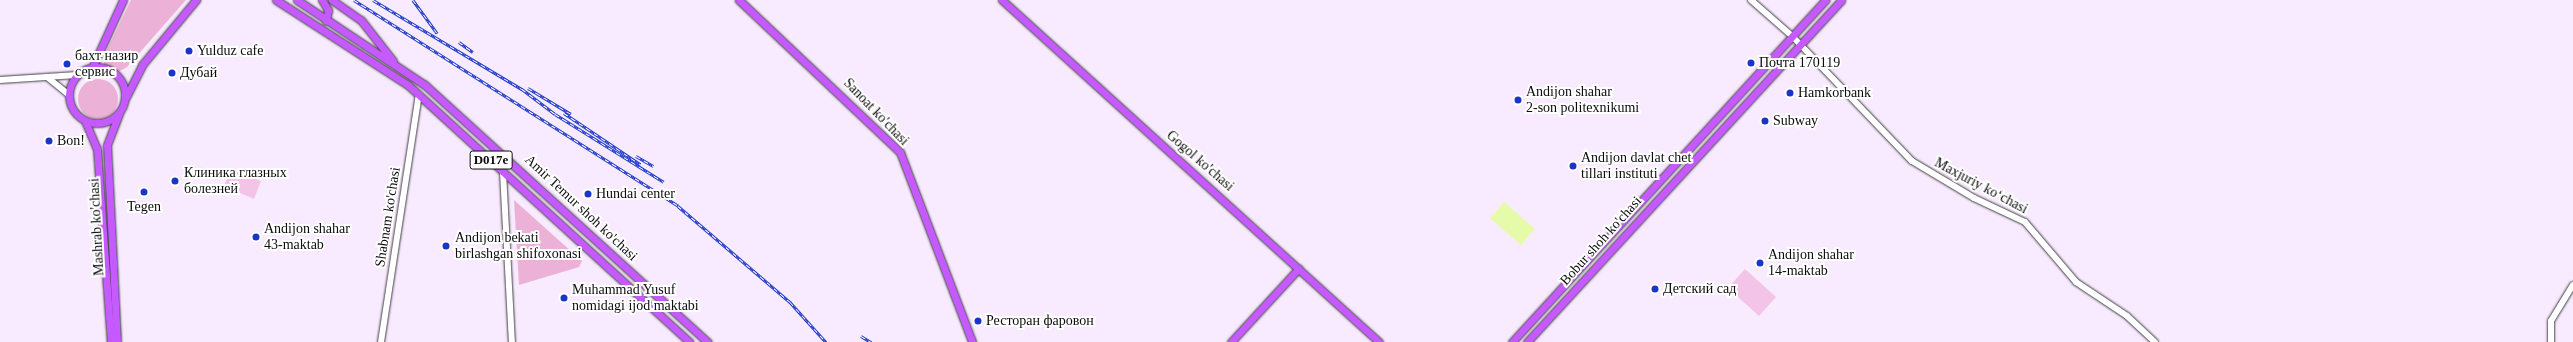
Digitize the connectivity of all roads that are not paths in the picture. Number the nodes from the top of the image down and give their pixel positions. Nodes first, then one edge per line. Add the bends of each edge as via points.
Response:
1 (123, 0) edge
2 (196, 0) edge
3 (276, 0) edge
4 (297, 0) edge
5 (322, 0) edge
6 (332, 0) edge
7 (1002, 0) edge
8 (1751, 0) edge
9 (1825, 0) edge
10 (1841, 0) edge
11 (743, 1) edge
12 (327, 19) junction
13 (322, 28) junction
14 (1792, 36) junction
15 (1800, 45) junction
16 (395, 64) junction
17 (92, 68) junction
18 (77, 75) junction
19 (44, 76) junction
20 (0, 80) edge
21 (69, 95) junction
22 (419, 95) junction
23 (124, 101) junction
24 (119, 113) junction
25 (85, 121) junction
26 (503, 172) junction
27 (1299, 268) junction
28 (2573, 285) edge
29 (1520, 333) junction
30 (1528, 341) edge
31 (111, 342) edge
32 (118, 342) edge
33 (381, 342) edge
34 (512, 342) edge
35 (689, 342) edge
36 (707, 342) edge
37 (972, 342) edge
38 (1231, 342) edge
39 (1379, 342) edge
40 (1512, 342) edge
41 (2155, 342) edge
42 (2551, 342) edge

1 - 17 main road
2 - 23 main road, Mashrab ko'chasi via 142,65
3 - 13 main road, Amir Temur shoh ko'chasi / D017e
4 - 12 main road, Amir Temur shoh ko'chasi / D017e
5 - 12 main road via 328,10
6 - 16 main road via 361,20
7 - 27 main road, Gogol ko'chasi
8 - 14 street, Maxjuriy koʻchasi
9 - 14 main road, Bobur shoh ko'chasi
10 - 15 main road, Bobur shoh ko'chasi
11 - 37 main road, Sanoat ko'chasi via 900,152
12 - 13 main road
12 - 16 main road, Amir Temur shoh ko'chasi / D017e
13 - 22 main road, Amir Temur shoh ko'chasi / D017e
14 - 15 street, Maxjuriy koʻchasi
14 - 29 main road, Bobur shoh ko'chasi
15 - 30 main road, Bobur shoh ko'chasi
15 - 41 street, Maxjuriy koʻchasi via 1912,161 1974,198 2025,222 2076,282 2127,316
16 - 36 main road, Amir Temur shoh ko'chasi / D017e via 425,85 514,163
17 - 18 main road
17 - 23 main road via 105,69 117,76 125,92
18 - 19 street
18 - 21 main road
19 - 20 street
19 - 21 street via 58,83
21 - 25 main road, Mashrab ko'chasi via 73,110
22 - 26 main road, Amir Temur shoh ko'chasi / D017e
22 - 33 street, Shabnam ko'chasi
23 - 24 main road, Mashrab ko'chasi
24 - 25 main road via 103,123
24 - 32 main road, Mashrab ko'chasi via 107,145
25 - 31 main road, Mashrab ko'chasi via 97,149
26 - 34 street
26 - 35 main road, Amir Temur shoh ko'chasi / D017e
27 - 38 main road
27 - 39 main road, Gogol ko'chasi
28 - 42 street via 2551,321
29 - 30 main road
29 - 40 main road, Bobur shoh ko'chasi

